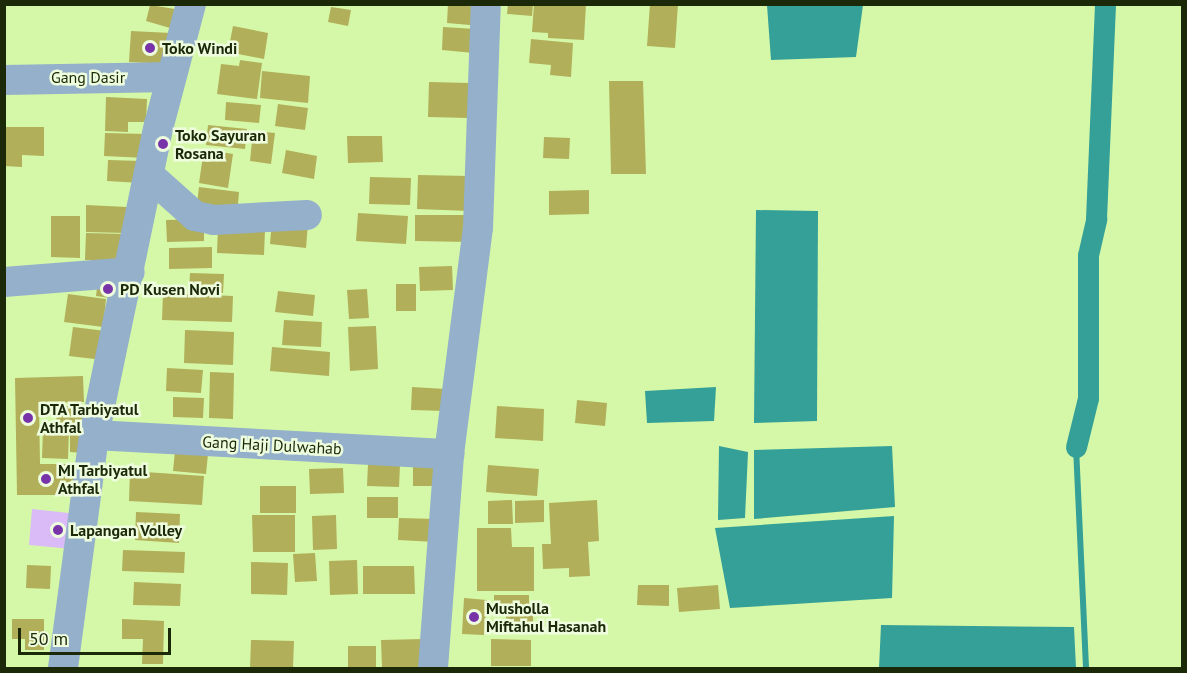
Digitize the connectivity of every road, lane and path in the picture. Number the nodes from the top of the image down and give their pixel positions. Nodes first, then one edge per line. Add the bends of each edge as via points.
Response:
1 (191, 4) edge
2 (486, 4) edge
3 (171, 77) junction
4 (4, 80) edge
5 (149, 175) junction
6 (307, 215) dead end
7 (130, 272) junction
8 (4, 282) edge
9 (94, 435) junction
10 (449, 454) junction
11 (63, 669) edge
12 (433, 669) edge

1 - 3 street
2 - 10 street via 478,228
3 - 4 street, Gang Dasir
3 - 5 street
5 - 6 street via 195,216 214,220
5 - 7 street
7 - 8 street
7 - 9 street
9 - 10 street, Gang Haji Dulwahab
9 - 11 street
10 - 12 street

